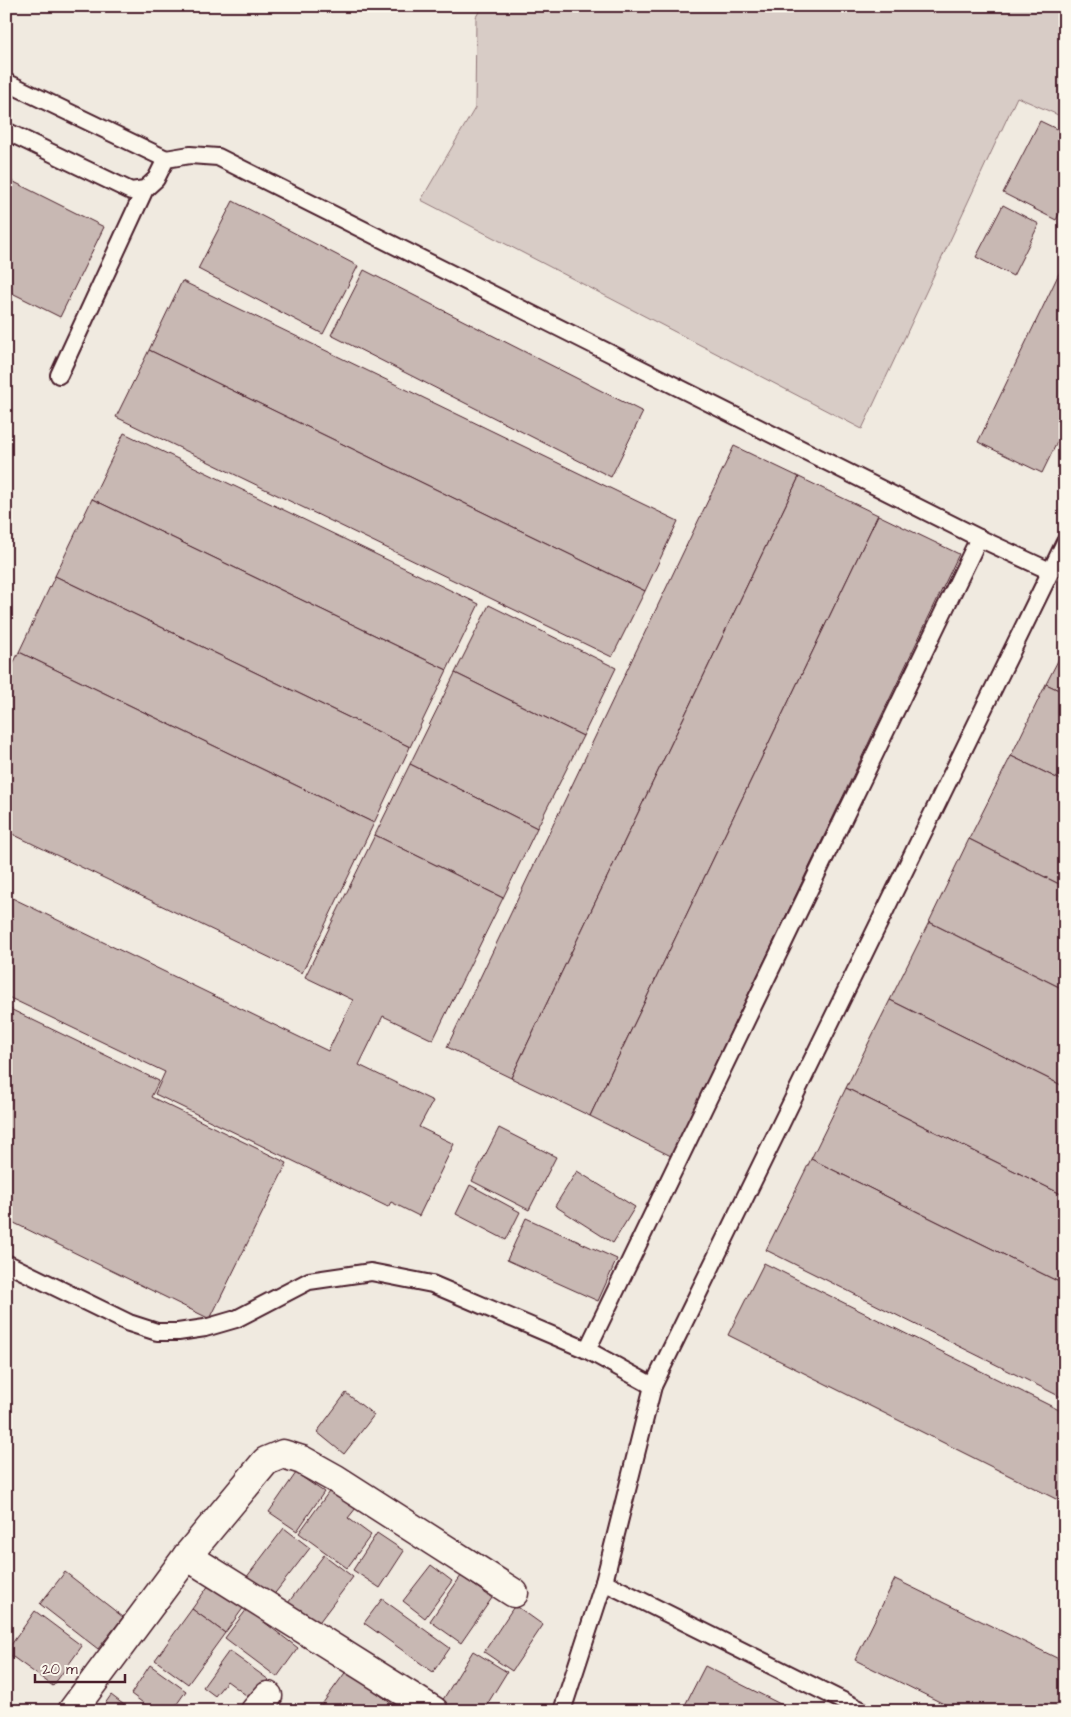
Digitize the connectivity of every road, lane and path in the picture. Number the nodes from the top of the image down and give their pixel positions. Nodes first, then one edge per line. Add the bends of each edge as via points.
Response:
1 (6, 82) edge
2 (6, 131) edge
3 (166, 159) junction
4 (145, 190) junction
5 (60, 376) dead end
6 (979, 538) junction
7 (1065, 542) edge
8 (1050, 571) junction
9 (6, 1263) edge
10 (587, 1350) junction
11 (653, 1386) junction
12 (187, 1556) junction
13 (604, 1582) junction
14 (514, 1593) dead end
15 (72, 1711) edge
16 (434, 1711) edge
17 (562, 1711) edge
18 (863, 1711) edge

1 - 3 lane
2 - 4 lane via 131,191
3 - 4 lane
3 - 6 lane via 190,155 218,157
4 - 5 lane
6 - 8 lane
6 - 10 lane
7 - 8 lane
8 - 11 lane
9 - 10 lane via 129,1323 157,1332 205,1328 236,1319 310,1280 371,1272 432,1284
10 - 11 lane
11 - 13 lane
12 - 14 street via 266,1461 283,1454 302,1460 336,1479
12 - 15 street
12 - 16 street
13 - 17 lane
13 - 18 lane

